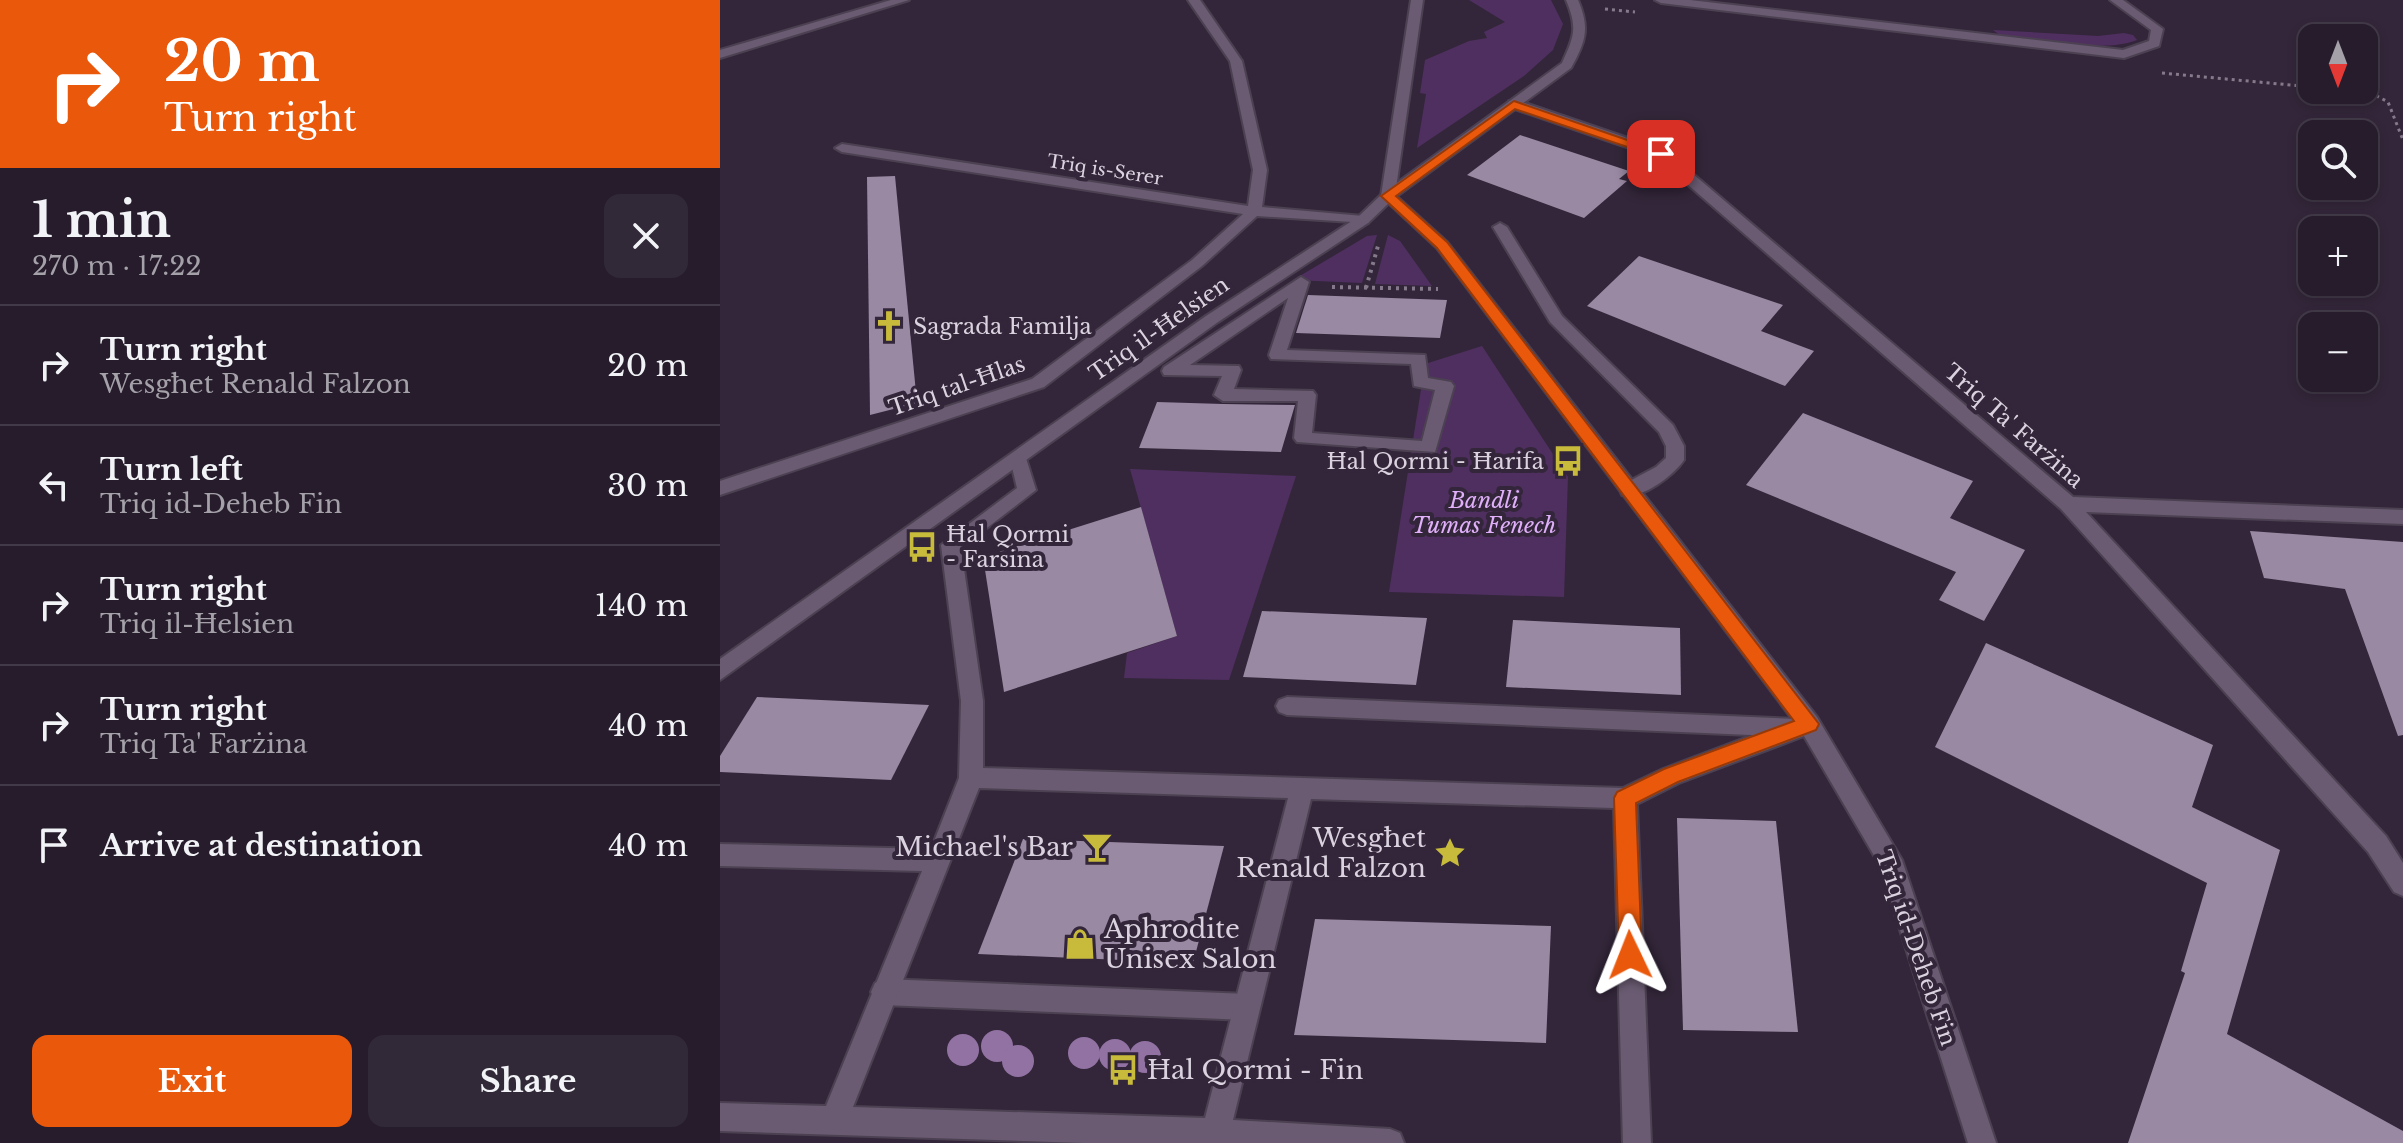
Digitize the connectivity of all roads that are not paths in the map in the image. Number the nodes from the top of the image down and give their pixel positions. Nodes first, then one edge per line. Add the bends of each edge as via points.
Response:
1 (903, 0) edge
2 (1194, 0) edge
3 (1417, 0) edge
4 (1572, 0) edge
5 (1661, 0) edge
6 (2116, 0) edge
7 (720, 54) edge
8 (1514, 104) junction
9 (842, 148) dead end
10 (1388, 196) junction
11 (1254, 211) junction
12 (1363, 220) junction
13 (1500, 227) dead end
14 (1212, 319) junction
15 (1235, 326) junction
16 (1019, 459) junction
17 (720, 490) edge
18 (1629, 490) junction
19 (2068, 504) junction
20 (2403, 517) edge
21 (720, 671) edge
22 (1287, 706) dead end
23 (1802, 726) junction
24 (971, 778) junction
25 (1302, 788) junction
26 (1625, 798) junction
27 (720, 855) edge
28 (937, 860) junction
29 (2403, 884) edge
30 (884, 992) junction
31 (1247, 1007) junction
32 (720, 1117) edge
33 (833, 1123) junction
34 (1215, 1133) junction
35 (1375, 1143) edge
36 (1390, 1143) edge
37 (1637, 1143) edge
38 (1982, 1143) edge

1 - 7 street
2 - 11 street via 1236,61 1260,170
3 - 10 street
4 - 8 street, Triq il-Ħelsien via 1580,18 1580,37 1567,65
5 - 6 street via 2124,54 2155,43 2157,29
8 - 10 street, Triq il-Ħelsien
8 - 19 street, Triq Ta' Farżina via 1661,154
9 - 11 street, Triq is-Serer
10 - 12 street, Triq il-Ħelsien
10 - 18 street, Triq id-Deheb Fin via 1442,245
11 - 12 street, Triq is-Serer
11 - 17 street, Triq tal-Ħlas via 1197,263 1038,383
12 - 14 street, Triq il-Ħelsien
13 - 18 street via 1556,319 1667,429 1675,460
14 - 15 street
14 - 16 street, Triq il-Ħelsien
15 - 15 street via 1170,371 1233,370 1223,395 1307,395 1303,438 1429,448 1445,386 1420,382 1419,359 1277,355 1301,282
16 - 21 street, Triq il-Ħelsien
16 - 24 street via 1027,490 951,545 972,701
18 - 23 street, Triq id-Deheb Fin
19 - 20 street
19 - 29 street, Triq Ta' Farżina via 2377,844
22 - 23 street
23 - 26 street
23 - 38 street, Triq id-Deheb Fin via 1890,860
24 - 25 street
24 - 28 street
25 - 26 street
25 - 31 street
26 - 37 street
27 - 28 street
28 - 30 street
30 - 31 street
30 - 33 street
31 - 34 street
32 - 33 street
33 - 34 street
34 - 35 street
35 - 36 street

